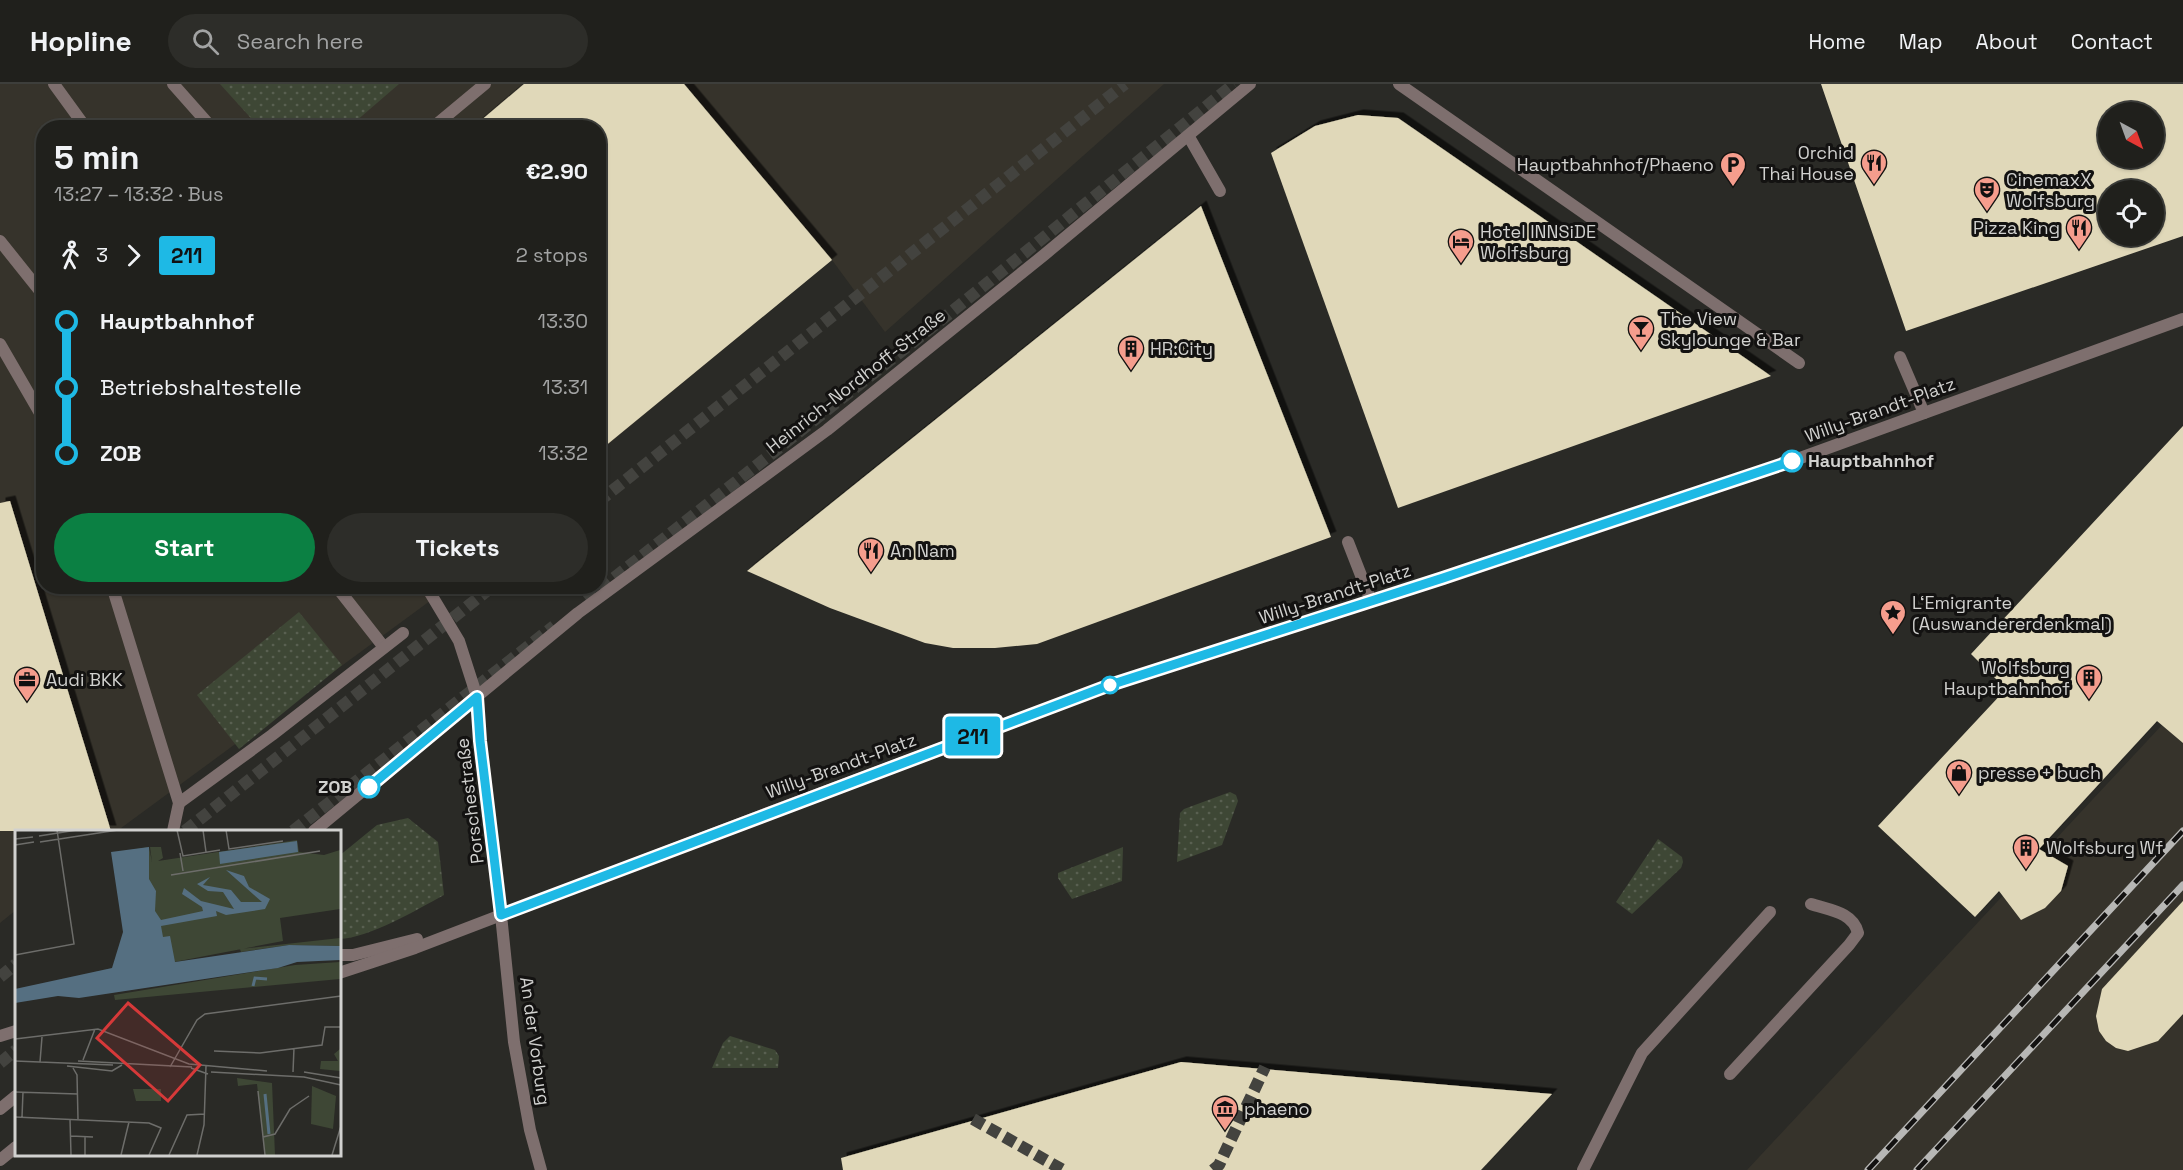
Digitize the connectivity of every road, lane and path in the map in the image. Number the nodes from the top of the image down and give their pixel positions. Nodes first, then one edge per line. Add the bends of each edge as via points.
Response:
1 (54, 84) edge
2 (172, 84) edge
3 (486, 84) edge
4 (1250, 84) edge
5 (1400, 84) edge
6 (80, 120) edge
7 (205, 120) edge
8 (442, 120) edge
9 (1189, 137) junction
10 (1220, 191) dead end
11 (0, 241) edge
12 (36, 286) edge
13 (2183, 319) edge
14 (0, 344) edge
15 (1900, 357) dead end
16 (1799, 363) dead end
17 (36, 406) edge
18 (1924, 413) junction
19 (1348, 542) dead end
20 (606, 592) edge
21 (115, 594) edge
22 (342, 594) edge
23 (431, 594) edge
24 (604, 594) edge
25 (1371, 601) junction
26 (403, 633) dead end
27 (383, 646) junction
28 (477, 697) junction
29 (180, 803) junction
30 (173, 830) edge
31 (315, 830) edge
32 (1811, 904) dead end
33 (1770, 912) dead end
34 (501, 915) junction
35 (340, 955) edge
36 (340, 973) edge
37 (15, 1031) edge
38 (0, 1036) edge
39 (1730, 1074) dead end
40 (15, 1097) edge
41 (0, 1109) edge
42 (15, 1148) edge
43 (0, 1160) edge
44 (541, 1170) edge
45 (1583, 1170) edge

1 - 6 street
2 - 7 street
3 - 8 street
4 - 9 street, Heinrich-Nordhoff-Straße
5 - 16 street
9 - 10 street
9 - 20 street, Heinrich-Nordhoff-Straße via 826,430
11 - 12 street
13 - 18 street, Willy-Brandt-Platz
14 - 17 street
15 - 18 street
18 - 25 street, Willy-Brandt-Platz via 1758,473
19 - 25 street
21 - 29 street
22 - 27 street
23 - 28 street, Porschestraße via 459,641
24 - 28 street, Heinrich-Nordhoff-Straße
25 - 34 street, Willy-Brandt-Platz via 1110,685
26 - 27 street
27 - 29 street
28 - 31 street, Heinrich-Nordhoff-Straße
28 - 34 street, Porschestraße
29 - 30 street
32 - 39 street via 1849,917 1858,933
33 - 45 street via 1642,1053
34 - 35 street via 405,943
34 - 36 street
34 - 44 street, An der Vorburg via 514,1042
37 - 38 street
40 - 41 street
42 - 43 street

